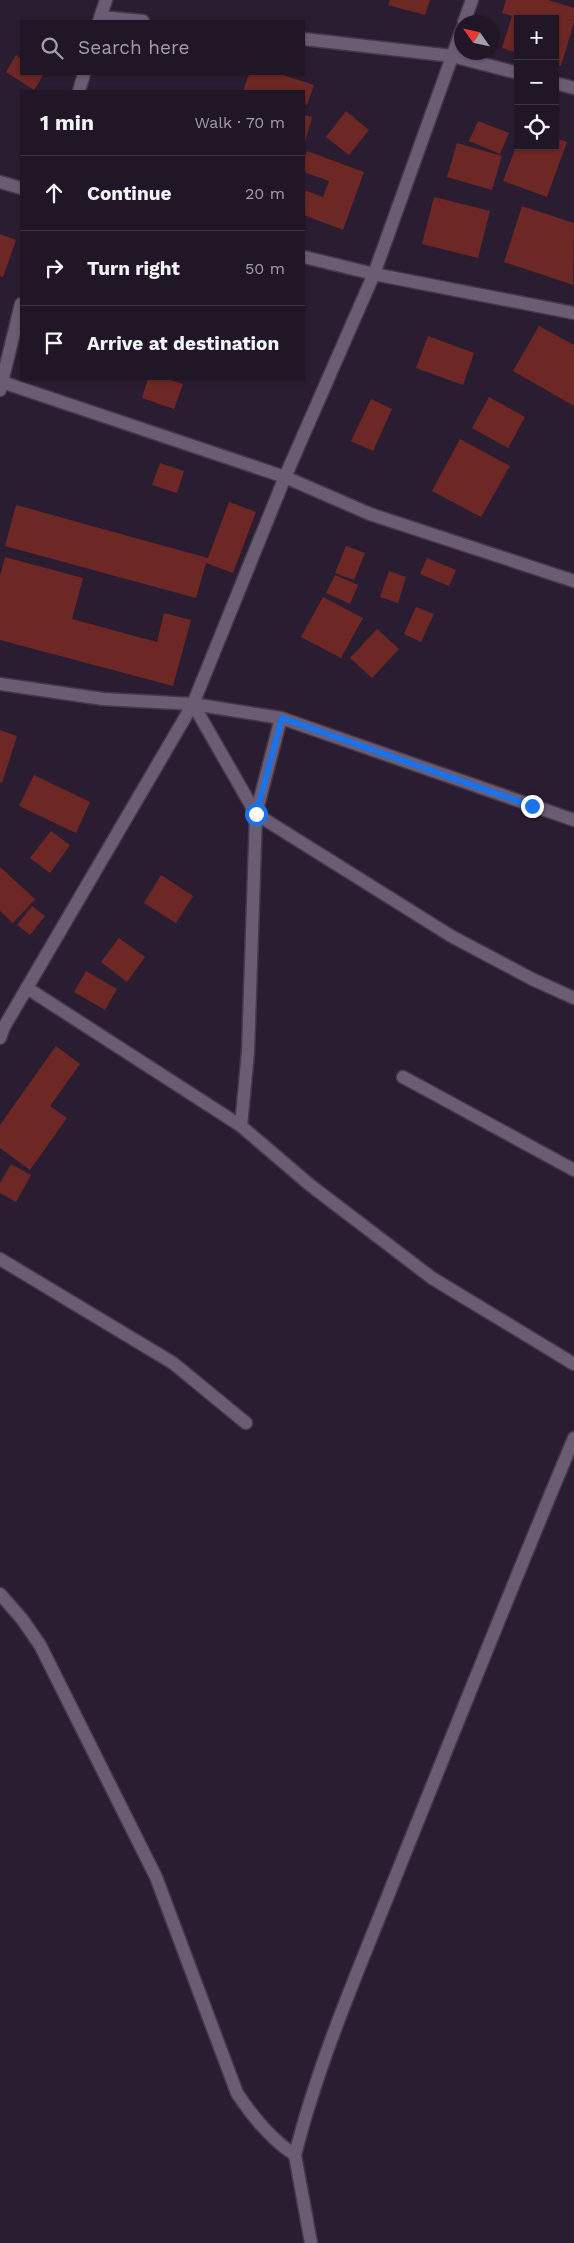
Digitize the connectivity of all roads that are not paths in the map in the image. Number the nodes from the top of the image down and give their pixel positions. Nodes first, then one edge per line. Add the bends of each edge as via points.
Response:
1 (106, 0) edge
2 (472, 0) edge
3 (467, 15) edge
4 (100, 19) edge
5 (122, 20) edge
6 (305, 39) edge
7 (454, 51) edge
8 (452, 56) junction
9 (514, 72) edge
10 (84, 75) edge
11 (559, 84) edge
12 (574, 88) edge
13 (79, 90) edge
14 (0, 182) edge
15 (20, 188) edge
16 (305, 257) edge
17 (374, 274) junction
18 (20, 308) edge
19 (574, 313) edge
20 (1, 386) edge
21 (285, 477) junction
22 (574, 581) edge
23 (0, 684) edge
24 (192, 704) junction
25 (282, 718) junction
26 (256, 814) junction
27 (574, 820) edge
28 (27, 988) junction
29 (574, 998) edge
30 (0, 1038) edge
31 (404, 1077) dead end
32 (241, 1126) junction
33 (574, 1170) edge
34 (0, 1259) edge
35 (574, 1364) edge
36 (246, 1423) dead end
37 (574, 1438) edge
38 (0, 1594) edge
39 (295, 2155) junction
40 (311, 2243) edge

1 - 4 street
2 - 3 street
4 - 5 street
6 - 8 street
7 - 8 street
8 - 9 street
8 - 17 street
10 - 13 street
11 - 12 street
14 - 15 street
16 - 17 street
17 - 19 street
17 - 21 street
18 - 20 street
20 - 21 street
21 - 22 street via 370,514
21 - 24 street
23 - 24 street via 104,699
24 - 25 street
24 - 26 street
24 - 28 street
25 - 26 street
25 - 27 street
26 - 29 street via 451,936
26 - 32 street via 248,1052
28 - 30 street
28 - 32 street
31 - 33 street
32 - 35 street via 310,1185 432,1278
34 - 36 street via 174,1363
37 - 39 street via 354,1981 308,2105
38 - 39 street via 40,1645 156,1877 238,2093 246,2106
39 - 40 street

